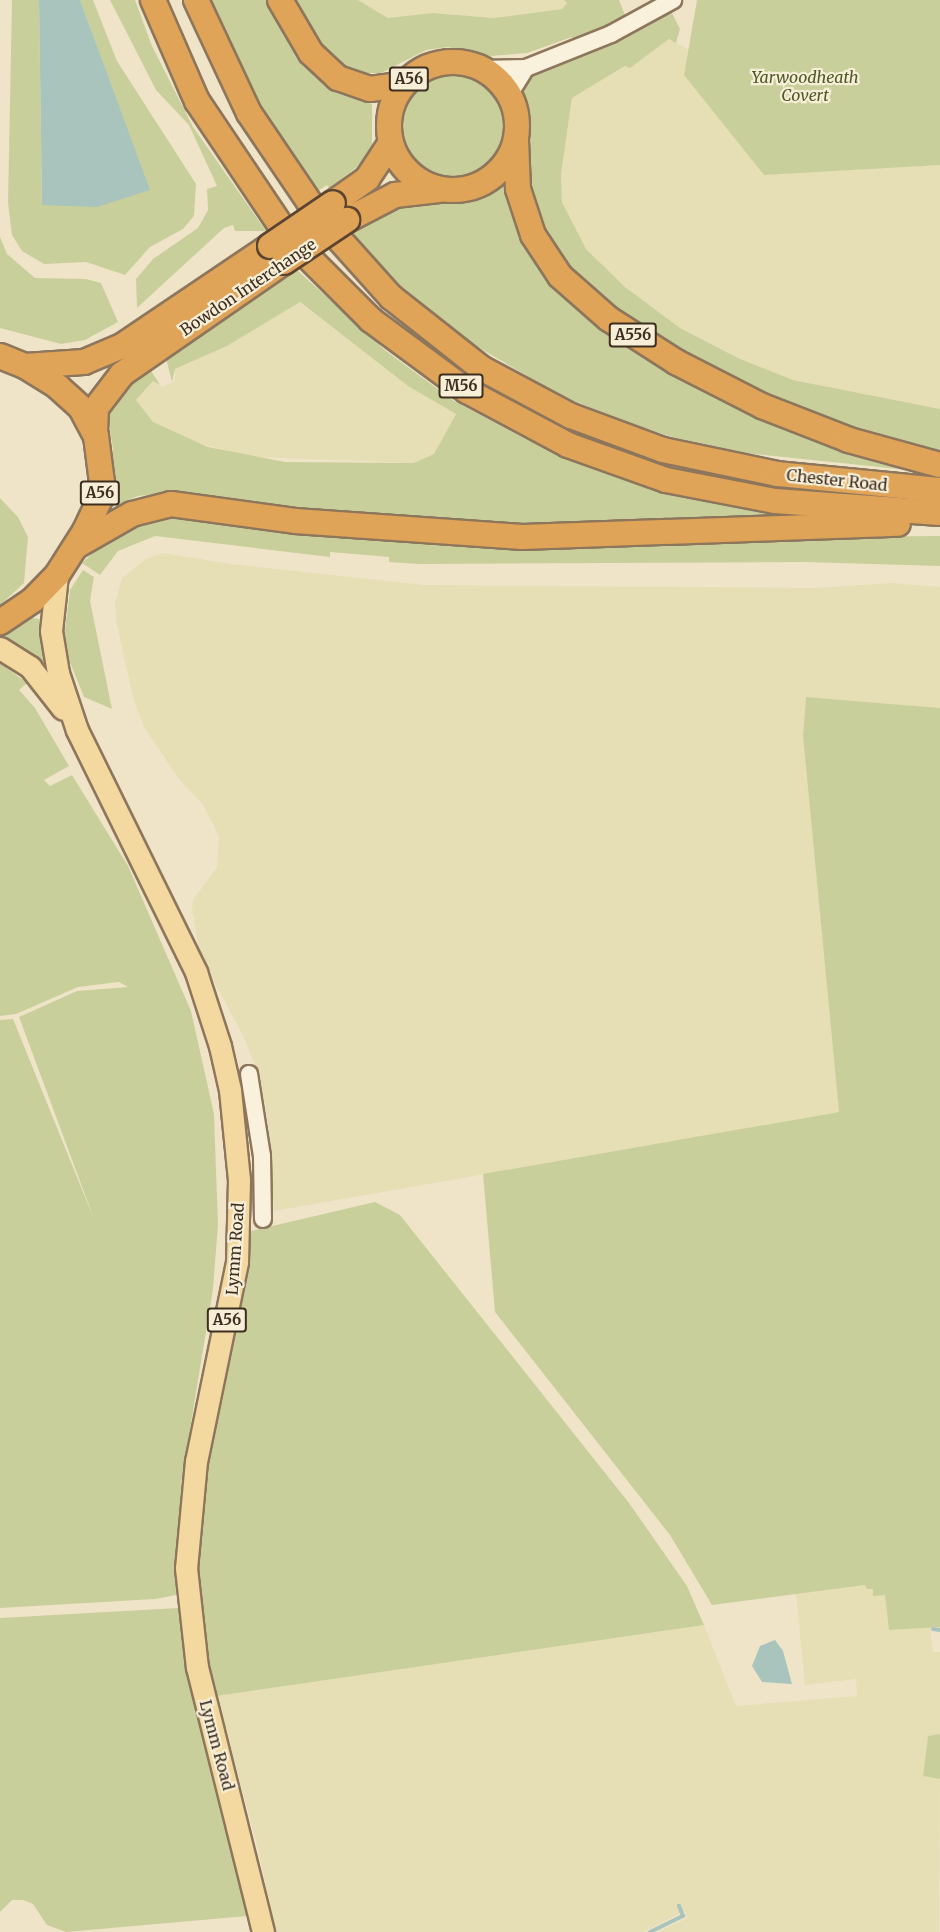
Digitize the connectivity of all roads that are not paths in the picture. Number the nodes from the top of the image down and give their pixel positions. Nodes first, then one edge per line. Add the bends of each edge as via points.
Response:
1 (153, 0) edge
2 (195, 0) edge
3 (280, 0) edge
4 (673, 0) edge
5 (526, 68) junction
6 (482, 69) junction
7 (404, 84) junction
8 (509, 96) junction
9 (516, 141) junction
10 (390, 144) junction
11 (445, 191) junction
12 (340, 211) junction
13 (277, 254) junction
14 (0, 356) edge
15 (26, 366) junction
16 (96, 436) junction
17 (940, 465) edge
18 (940, 490) edge
19 (940, 513) edge
20 (76, 546) junction
21 (57, 575) junction
22 (0, 622) edge
23 (0, 648) edge
24 (77, 730) junction
25 (249, 1074) dead end
26 (263, 1219) dead end
27 (263, 1932) edge

1 - 19 highway, M56 via 197,101 289,238 371,320 467,391 568,445 666,480 775,501
2 - 18 highway, Chester Road / M56 via 240,96 296,185 352,257 399,304 481,368 571,416 663,450 735,467 822,480
3 - 7 highway via 310,52 338,78 370,89
4 - 5 street via 611,34
5 - 6 street
5 - 8 street
6 - 7 highway, A56 via 453,61 435,64
6 - 8 highway, A56 via 502,84
7 - 10 highway, A56 via 391,108
8 - 9 highway, A56 via 518,121
9 - 11 highway, A56 via 497,174 482,185
9 - 17 highway, A556 via 518,189 532,235 560,276 609,319 676,362 762,406 861,444
10 - 11 highway via 412,176
10 - 12 highway, Bowdon Interchange / A56
11 - 12 highway, Bowdon Interchange / A56 via 395,195
12 - 13 highway, Bowdon Interchange / A56, bridge
13 - 15 highway, Bowdon Interchange / A56 via 122,346 78,364
13 - 16 highway, Bowdon Interchange / A56 via 122,374 96,408
14 - 15 highway, A56
15 - 16 highway, A56 via 72,398 89,419
16 - 20 highway, A56 via 102,464 99,501
19 - 20 highway via 903,524 522,537 329,524 171,504 132,514
20 - 21 highway, A56
21 - 22 highway, A56 via 33,600
21 - 24 main road, Lymm Road / A56 via 51,631 53,654
23 - 24 main road, Lymm Road / A56 via 41,678
24 - 27 main road, Lymm Road / A56 via 180,934 209,1009 230,1090 239,1180 237,1262 196,1461 186,1568 197,1667
25 - 26 street via 262,1156

